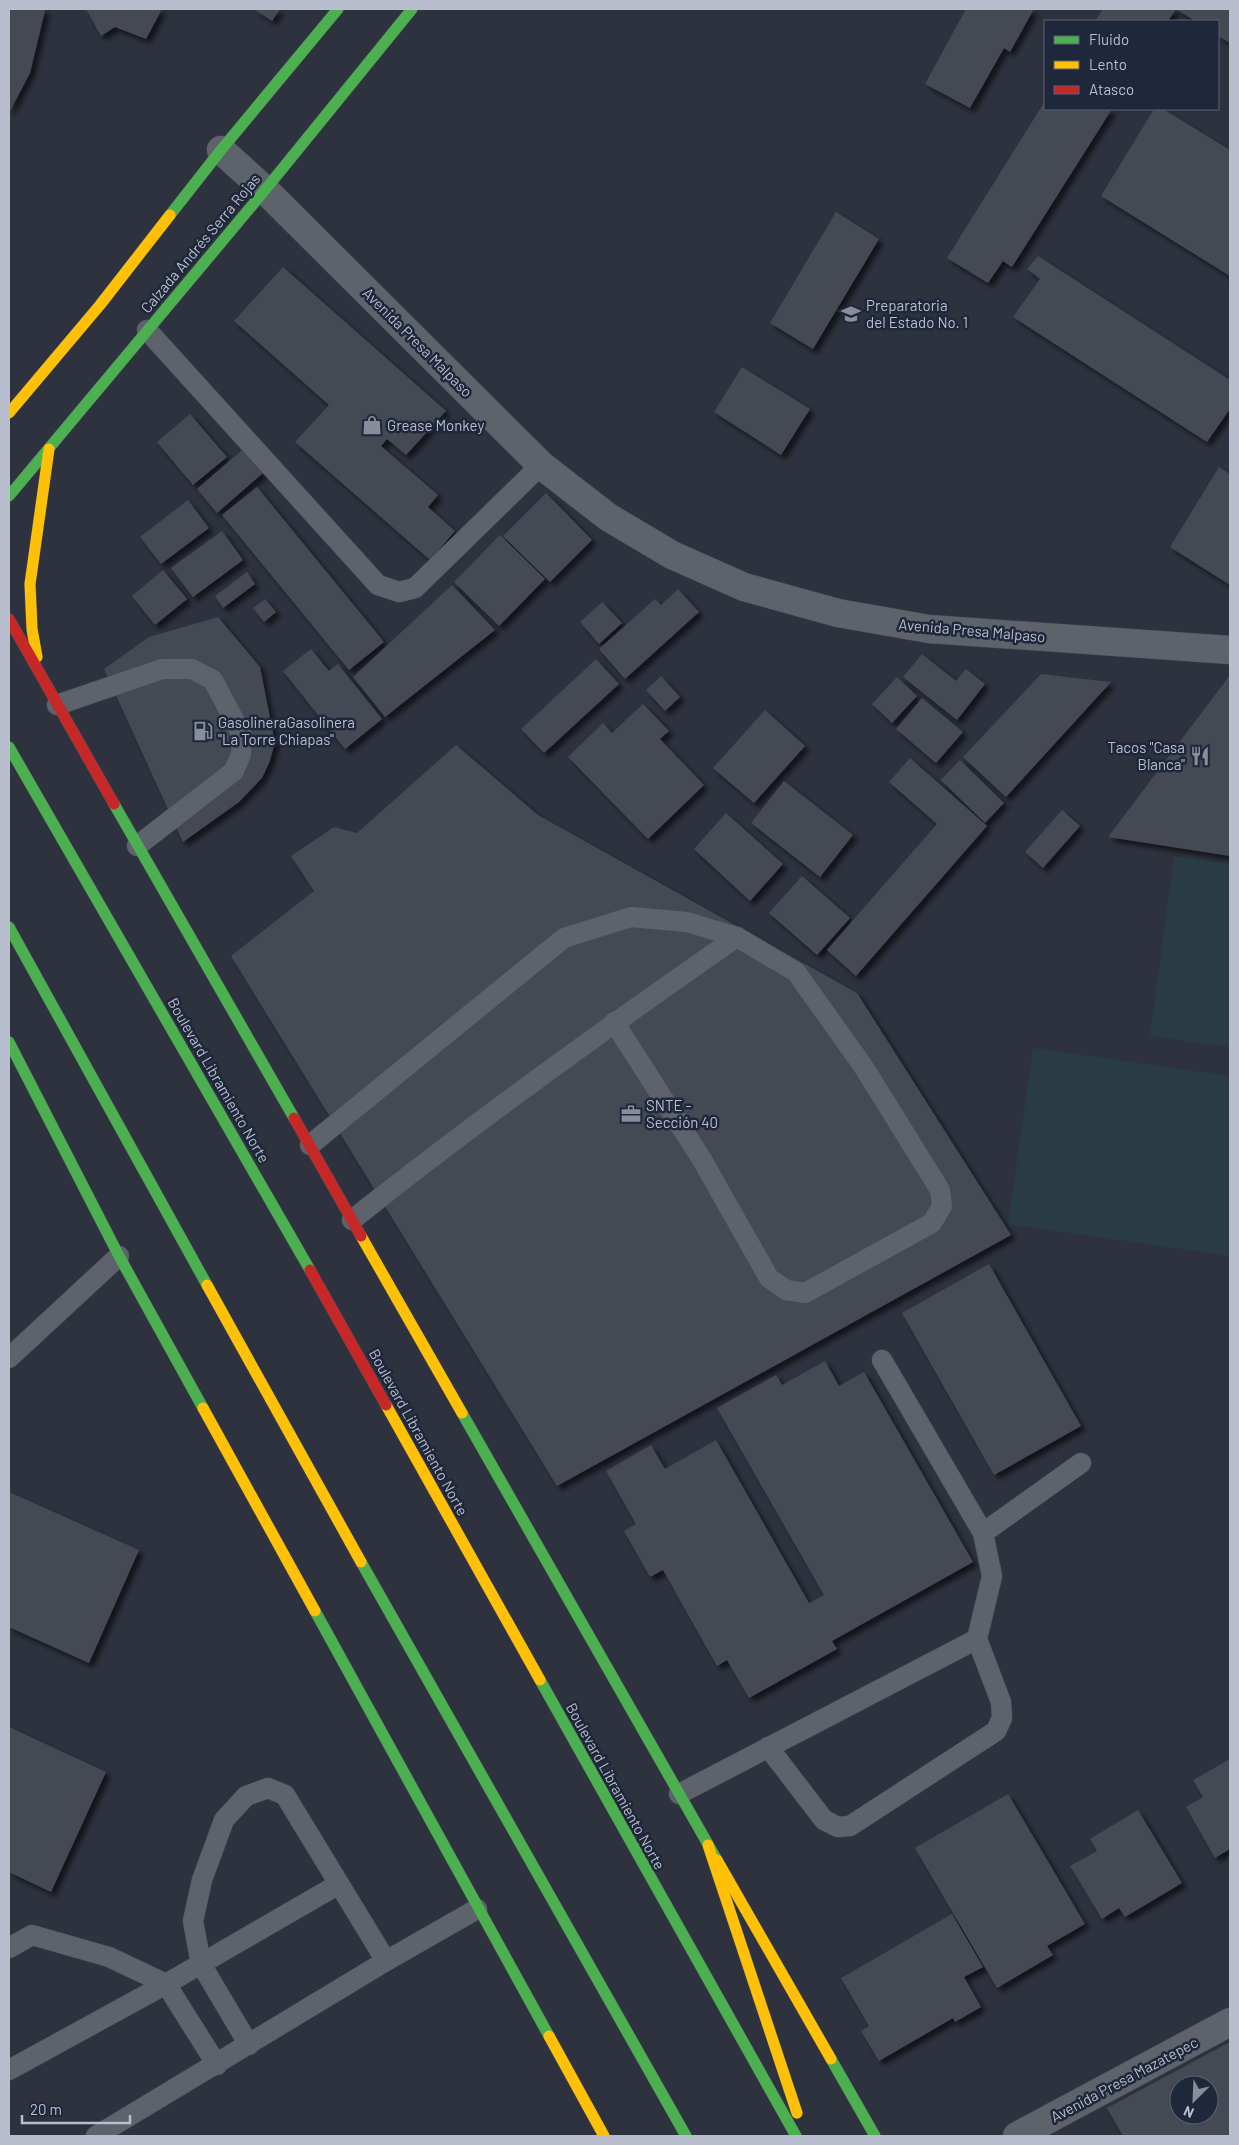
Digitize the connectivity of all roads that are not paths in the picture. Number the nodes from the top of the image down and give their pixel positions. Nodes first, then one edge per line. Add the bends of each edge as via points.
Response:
1 (338, 9) edge
2 (412, 9) edge
3 (221, 150) junction
4 (265, 190) junction
5 (147, 330) junction
6 (9, 413) edge
7 (49, 449) junction
8 (541, 465) junction
9 (9, 496) edge
10 (9, 618) edge
11 (1230, 650) edge
12 (41, 676) junction
13 (57, 705) junction
14 (9, 748) edge
15 (137, 846) junction
16 (9, 927) edge
17 (737, 937) junction
18 (614, 1022) junction
19 (9, 1042) edge
20 (310, 1145) junction
21 (352, 1220) junction
22 (119, 1256) junction
23 (9, 1358) edge
24 (882, 1360) dead end
25 (1081, 1463) dead end
26 (983, 1533) junction
27 (976, 1639) junction
28 (768, 1747) junction
29 (679, 1794) junction
30 (708, 1845) junction
31 (339, 1884) junction
32 (477, 1909) junction
33 (9, 1948) edge
34 (386, 1961) junction
35 (201, 1964) junction
36 (166, 1984) junction
37 (1230, 2022) edge
38 (249, 2045) junction
39 (216, 2065) junction
40 (9, 2070) edge
41 (96, 2136) edge
42 (604, 2136) edge
43 (686, 2136) edge
44 (796, 2136) edge
45 (805, 2136) edge
46 (875, 2136) edge
47 (1017, 2136) edge

1 - 3 main road
2 - 4 main road, Calzada Andrés Serra Rojas
3 - 4 street, Avenida Presa Malpaso
3 - 6 main road via 100,305
4 - 5 main road, Calzada Andrés Serra Rojas
4 - 8 street, Avenida Presa Malpaso
5 - 7 main road, Calzada Andrés Serra Rojas
5 - 8 lane via 378,586 399,592 415,588
7 - 9 main road, Calzada Andrés Serra Rojas
7 - 12 main road via 30,584 32,629
8 - 11 street, Avenida Presa Malpaso via 608,517 672,556 744,587 838,613 930,629
10 - 12 main road
12 - 13 main road
13 - 15 main road
13 - 15 lane via 162,668 192,669 213,680 242,736 241,754 234,771
14 - 44 main road, Boulevard Libramiento Norte via 262,1184
15 - 20 main road
16 - 43 main road via 296,1446
17 - 18 lane
17 - 18 lane via 796,972 863,1066 940,1190 942,1206 932,1223 805,1293 786,1290 770,1278 701,1158
17 - 20 lane via 687,922 631,917 564,938
18 - 21 lane
19 - 22 main road
20 - 21 main road
21 - 29 main road
22 - 23 lane
22 - 32 main road
24 - 26 lane
25 - 26 lane
26 - 27 lane via 992,1576
27 - 28 lane
27 - 28 lane via 1001,1702 1002,1718 996,1731 850,1826 838,1827 824,1820
28 - 29 lane
29 - 30 main road
30 - 45 main road
30 - 46 main road
31 - 34 lane
31 - 35 lane
31 - 35 lane via 285,1794 268,1788 246,1796 224,1820 202,1880 193,1920
32 - 34 lane
32 - 42 main road
33 - 36 lane via 32,1935 109,1957
34 - 38 lane
35 - 36 lane
35 - 38 lane
36 - 39 lane
36 - 40 lane
37 - 47 street, Avenida Presa Mazatepec
38 - 39 lane
39 - 41 lane

